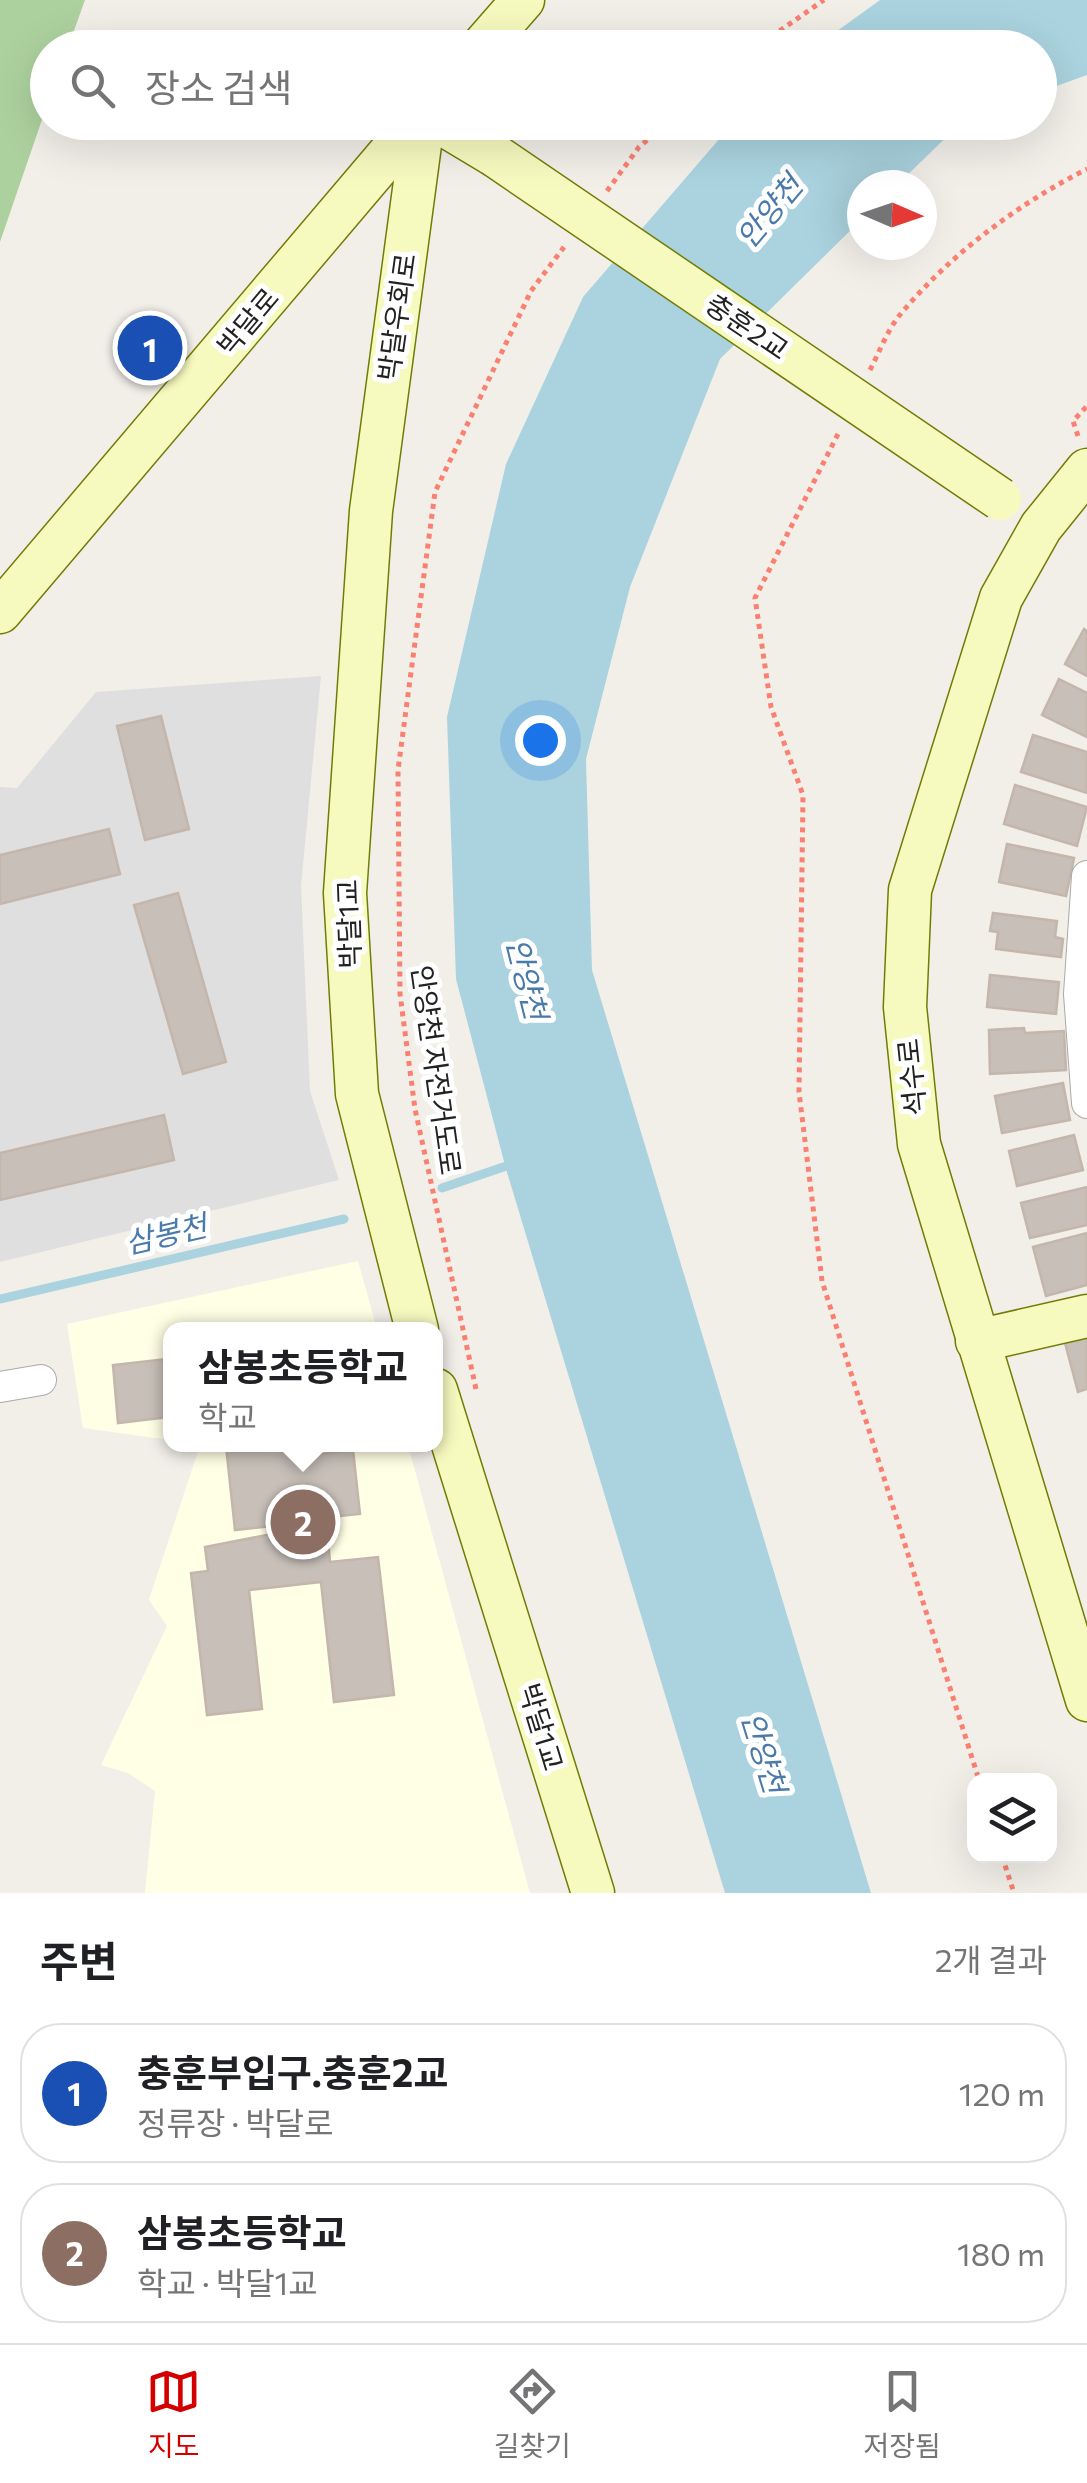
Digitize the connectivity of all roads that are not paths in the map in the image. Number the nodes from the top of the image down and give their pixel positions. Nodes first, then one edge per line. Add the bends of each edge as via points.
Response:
1 (523, 0) edge
2 (497, 30) edge
3 (405, 140) edge
4 (418, 140) edge
5 (470, 140) edge
6 (1085, 459) edge
7 (372, 512) joint
8 (1041, 527) junction
9 (0, 612) edge
10 (1086, 892) edge
11 (1087, 1101) edge
12 (1087, 1316) edge
13 (415, 1322) edge
14 (977, 1341) junction
15 (41, 1380) dead end
16 (0, 1387) edge
17 (456, 1390) edge
18 (1087, 1700) edge
19 (593, 1893) edge

1 - 2 street
3 - 9 street, 박달로
4 - 7 street, 박달우회로
5 - 8 street, 충훈2교, bridge
6 - 8 street, 석수로
7 - 13 street, 박달1교 via 346,911 357,1094
8 - 14 street, 석수로 via 1001,598 910,890 905,1007 919,1144
10 - 11 street via 1079,994
12 - 14 street
14 - 18 street, 석수로
15 - 16 street
17 - 19 street, 박달1교

